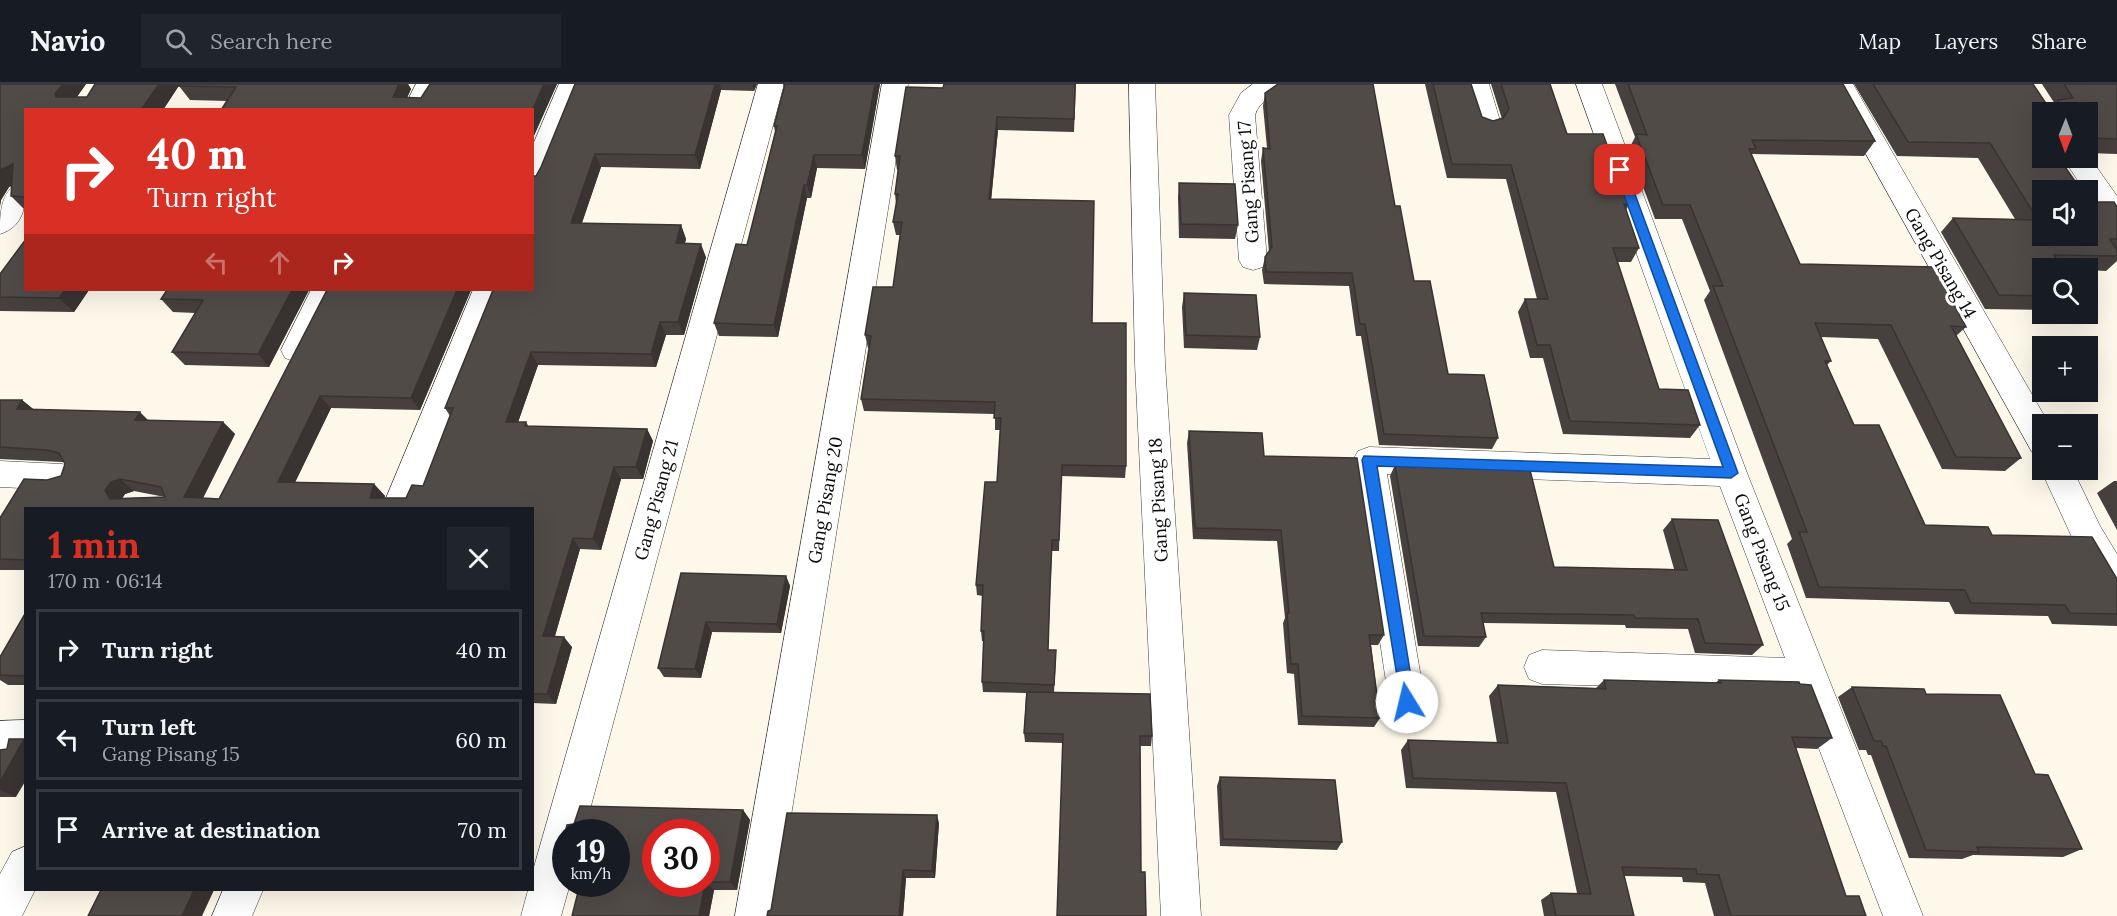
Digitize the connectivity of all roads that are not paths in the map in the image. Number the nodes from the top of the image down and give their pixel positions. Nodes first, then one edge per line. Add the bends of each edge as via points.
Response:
1 (429, 84) edge
2 (572, 84) edge
3 (771, 84) edge
4 (895, 84) edge
5 (1142, 84) edge
6 (1274, 84) edge
7 (1476, 84) edge
8 (1589, 84) edge
9 (1840, 84) edge
10 (417, 108) edge
11 (1488, 124) edge
12 (2083, 168) edge
13 (534, 175) edge
14 (24, 192) edge
15 (2117, 217) edge
16 (0, 224) edge
17 (1253, 260) dead end
18 (326, 291) edge
19 (488, 291) edge
20 (286, 371) edge
21 (2032, 424) edge
22 (1731, 473) junction
23 (0, 474) edge
24 (62, 477) edge
25 (2062, 480) edge
26 (398, 507) edge
27 (2117, 585) edge
28 (1542, 667) dead end
29 (1810, 675) junction
30 (1407, 702) dead end
31 (24, 738) edge
32 (0, 739) edge
33 (24, 870) edge
34 (243, 891) edge
35 (0, 916) edge
36 (232, 916) edge
37 (541, 916) edge
38 (755, 916) edge
39 (1181, 916) edge
40 (1903, 916) edge

1 - 10 street
2 - 13 street
3 - 37 street, Gang Pisang 21
4 - 38 street, Gang Pisang 20
5 - 39 street, Gang Pisang 18 via 1150,363
6 - 17 street, Gang Pisang 17 via 1252,95 1242,115
7 - 11 street
8 - 22 street, Gang Pisang 15
9 - 21 street, Gang Pisang 14
12 - 15 street
14 - 16 street
18 - 20 street
19 - 26 street
22 - 29 street, Gang Pisang 15
22 - 30 street via 1369,460
23 - 24 street
25 - 27 street
28 - 29 street
29 - 40 street, Gang Pisang 15
31 - 32 street
33 - 35 street
34 - 36 street

